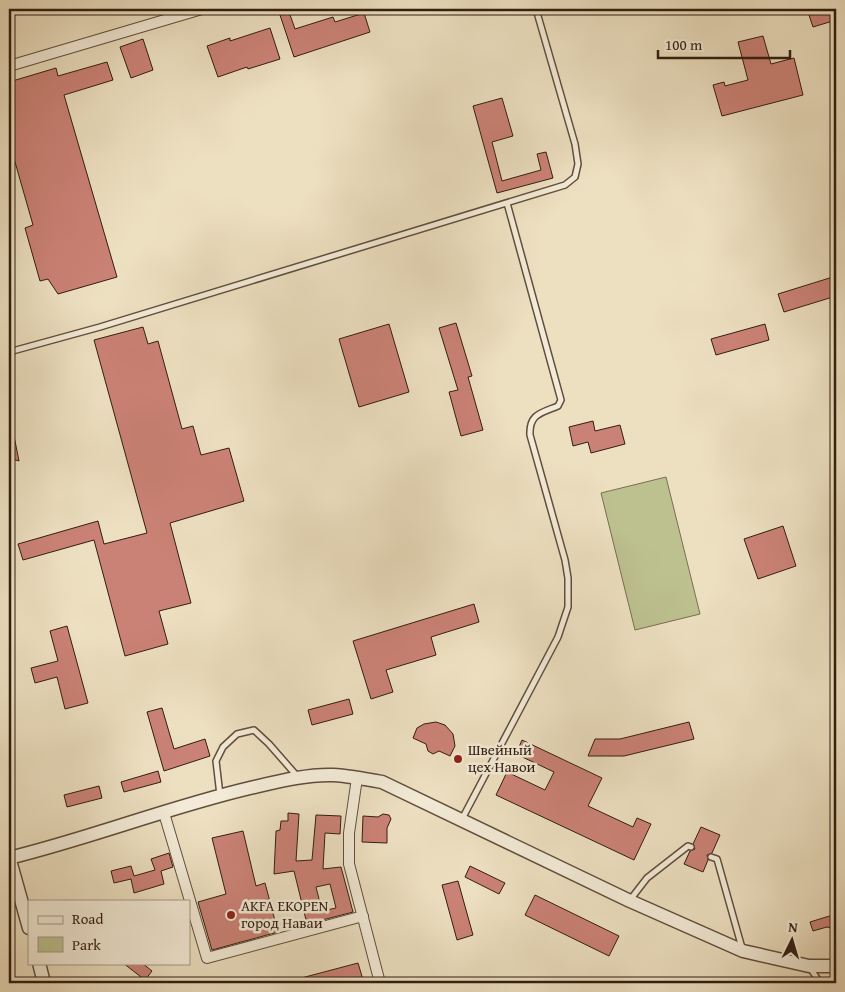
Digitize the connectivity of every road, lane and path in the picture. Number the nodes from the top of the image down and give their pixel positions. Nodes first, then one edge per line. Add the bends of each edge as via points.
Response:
1 (202, 9) edge
2 (536, 9) edge
3 (9, 66) edge
4 (507, 203) junction
5 (9, 352) edge
6 (299, 778) junction
7 (357, 778) junction
8 (220, 795) junction
9 (164, 813) junction
10 (462, 820) junction
11 (690, 847) dead end
12 (711, 857) dead end
13 (9, 858) edge
14 (190, 900) edge
15 (190, 901) edge
16 (630, 901) junction
17 (362, 916) junction
18 (28, 924) edge
19 (743, 951) junction
20 (39, 964) edge
21 (809, 966) junction
22 (836, 966) edge
23 (44, 983) edge
24 (380, 983) edge
25 (820, 983) edge

1 - 3 street
2 - 4 lane via 578,164 575,177 565,185
4 - 5 lane
4 - 10 lane via 561,400 558,406 535,416 529,426 566,560 568,608 558,637
6 - 7 street via 332,775
6 - 8 street
6 - 8 lane via 254,730 237,734 223,747 216,761
7 - 10 street via 382,782
7 - 17 street via 349,833 349,864
8 - 9 street
9 - 13 street
9 - 14 street
10 - 16 street
11 - 16 lane via 648,878
12 - 19 lane via 717,859
13 - 18 street
15 - 17 street via 207,958
16 - 19 street
17 - 24 street
19 - 21 street
20 - 23 street
21 - 22 street
21 - 25 lane

